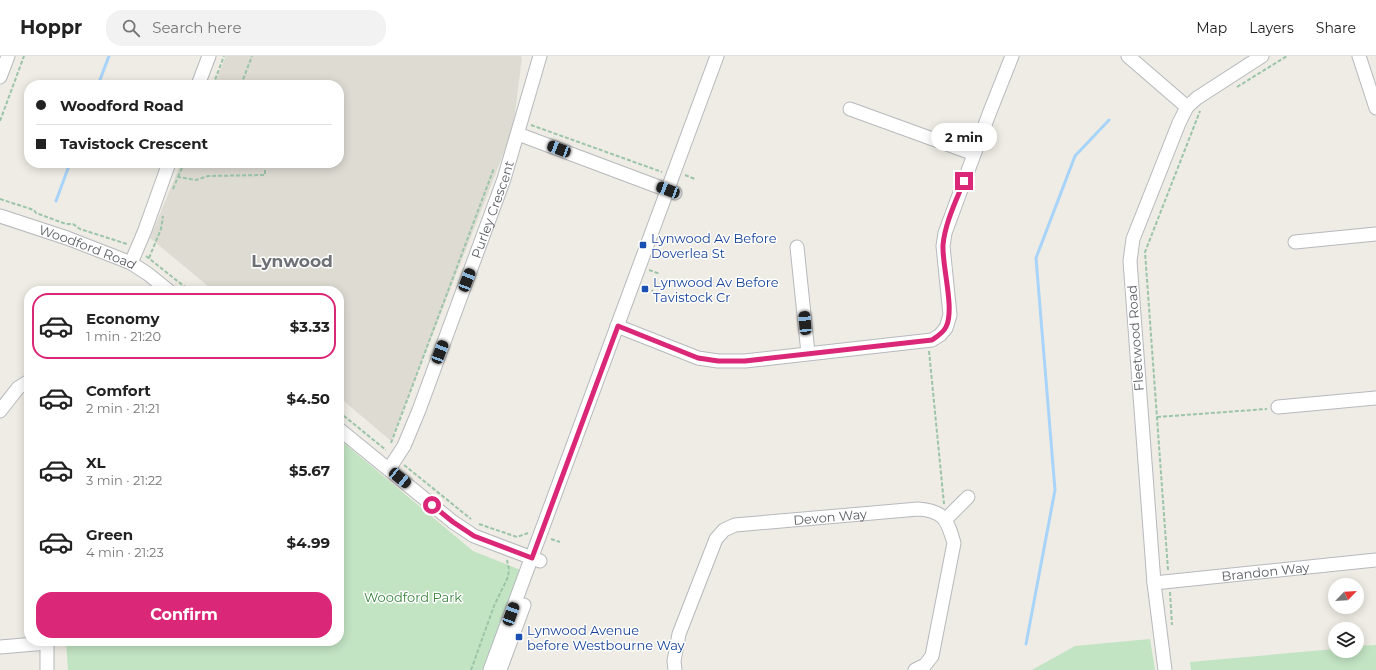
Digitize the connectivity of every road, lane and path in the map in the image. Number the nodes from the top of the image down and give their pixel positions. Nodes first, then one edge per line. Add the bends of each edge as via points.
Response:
1 (8, 56) edge
2 (24, 56) edge
3 (209, 56) edge
4 (224, 56) edge
5 (252, 56) edge
6 (540, 56) edge
7 (717, 56) edge
8 (727, 56) edge
9 (1012, 56) edge
10 (1128, 56) edge
11 (1262, 56) edge
12 (1287, 56) edge
13 (1359, 56) edge
14 (0, 77) edge
15 (200, 80) edge
16 (215, 80) edge
17 (243, 80) edge
18 (1233, 90) dead end
19 (1187, 107) junction
20 (1376, 108) edge
21 (850, 109) dead end
22 (1200, 110) dead end
23 (0, 121) edge
24 (519, 127) junction
25 (974, 154) junction
26 (496, 163) dead end
27 (167, 168) edge
28 (182, 168) edge
29 (265, 168) edge
30 (684, 175) junction
31 (178, 178) junction
32 (172, 191) dead end
33 (672, 192) junction
34 (0, 199) edge
35 (164, 210) dead end
36 (0, 216) edge
37 (1376, 234) edge
38 (1295, 242) dead end
39 (132, 246) junction
40 (797, 247) dead end
41 (149, 258) junction
42 (130, 263) junction
43 (163, 286) edge
44 (184, 286) edge
45 (646, 288) dead end
46 (653, 291) dead end
47 (622, 328) junction
48 (928, 340) junction
49 (808, 353) junction
50 (24, 384) edge
51 (1376, 398) edge
52 (1278, 407) joint
53 (0, 411) edge
54 (344, 416) edge
55 (1157, 418) junction
56 (1141, 419) junction
57 (344, 432) edge
58 (386, 450) junction
59 (393, 464) junction
60 (968, 497) dead end
61 (942, 517) junction
62 (510, 550) junction
63 (536, 560) junction
64 (1376, 560) edge
65 (1169, 582) junction
66 (1154, 584) junction
67 (1172, 629) dead end
68 (24, 644) edge
69 (46, 646) edge
70 (0, 647) edge
71 (47, 670) edge
72 (471, 670) edge
73 (490, 670) edge
74 (500, 670) edge
75 (675, 670) edge
76 (915, 670) edge
77 (1165, 670) edge

1 - 14 street
2 - 23 path
3 - 15 street
4 - 16 path
5 - 17 path
6 - 24 street, Purley Crescent
7 - 30 street
8 - 30 street
9 - 25 street
10 - 19 street
11 - 19 street, Fleetwood Road via 1201,95
12 - 18 path
13 - 20 street
19 - 56 street, Fleetwood Road via 1133,239 1130,261
21 - 25 street
22 - 55 path via 1145,252
24 - 30 path via 664,172
24 - 33 street
24 - 59 street, Purley Crescent via 504,179 419,410 404,446
25 - 48 street via 945,233 943,246 950,315 946,328 940,335
26 - 58 path via 390,446
27 - 39 street
28 - 31 path
29 - 31 path via 265,175 208,176 196,180
30 - 33 street
31 - 32 path
33 - 47 street
34 - 39 path
35 - 41 path via 161,229
36 - 42 street, Woodford Road via 67,238
37 - 38 street
39 - 41 path
39 - 42 street
40 - 49 street
41 - 44 path
42 - 43 street, Woodford Road
45 - 46 path
47 - 49 street via 698,358 718,361 745,361
47 - 63 street
48 - 49 street
48 - 61 path via 944,504
50 - 53 street
51 - 52 street
52 - 55 path
54 - 58 path
55 - 56 path
55 - 65 path
56 - 66 street, Fleetwood Road
57 - 59 street
58 - 59 path
59 - 62 street via 453,522 474,536
59 - 62 path via 477,523 517,537
60 - 61 street
61 - 75 street, Devon Way via 931,510 918,509 735,525 724,530 716,539 679,634
61 - 76 street via 950,529 954,543 932,656 925,665
62 - 63 street
62 - 72 path via 507,558 508,577 494,606
63 - 73 street
63 - 74 street
64 - 65 street, Brandon Way
65 - 66 street, Brandon Way
65 - 67 path
66 - 77 street, Fleetwood Road
68 - 70 street
69 - 71 street

